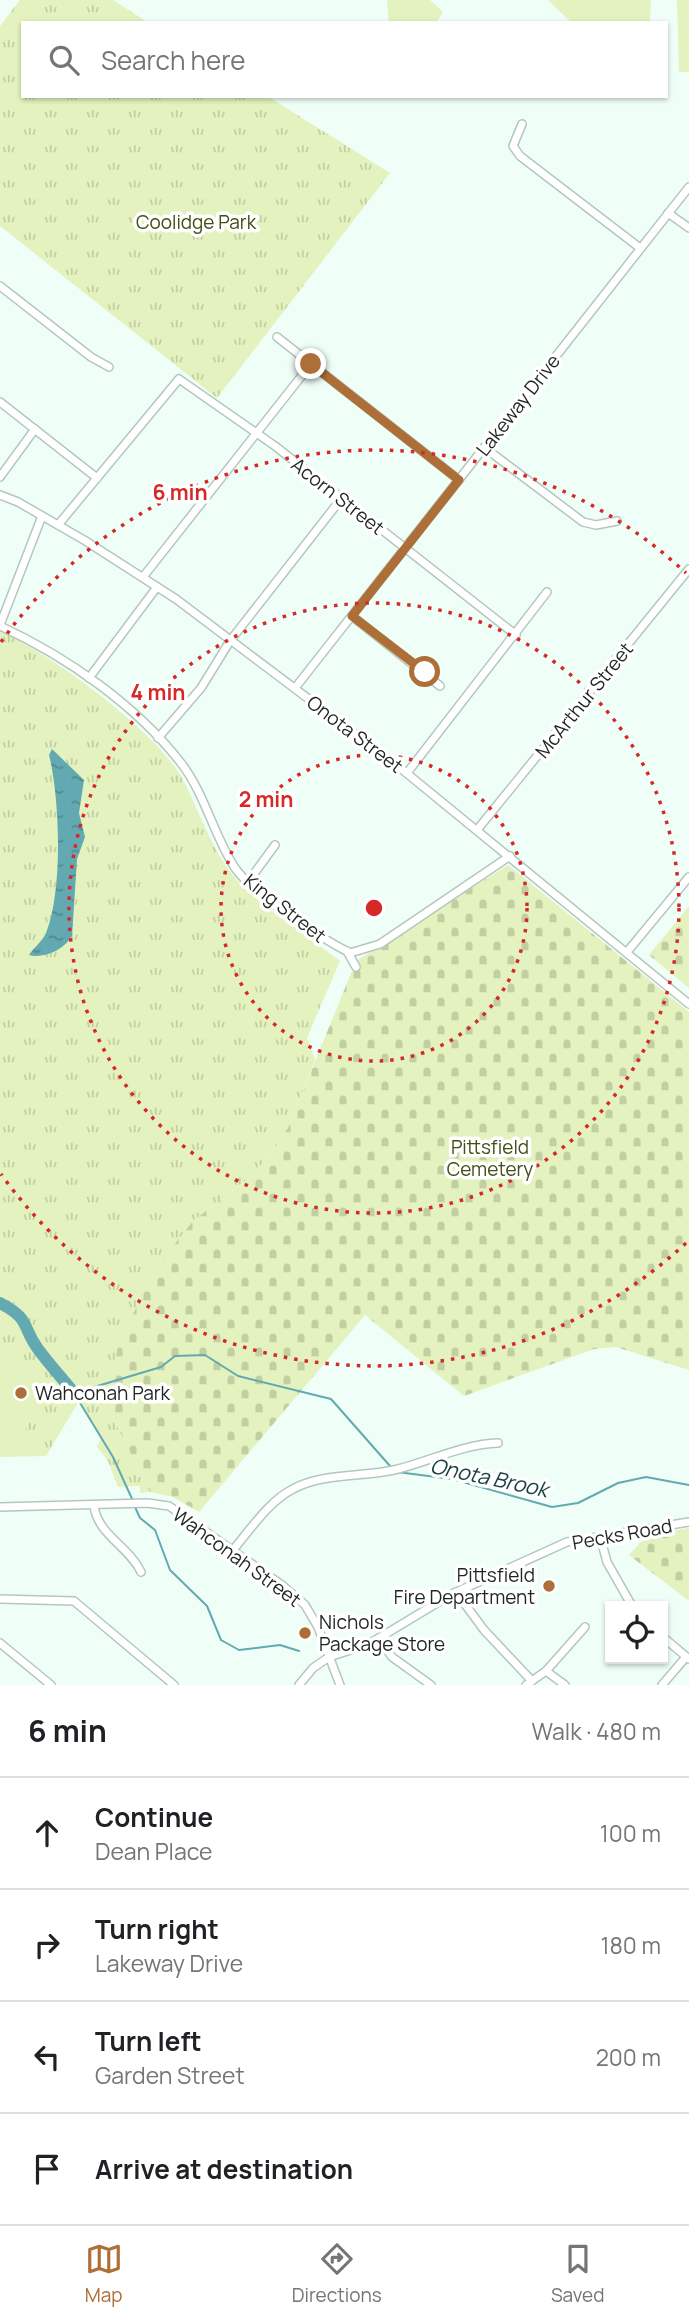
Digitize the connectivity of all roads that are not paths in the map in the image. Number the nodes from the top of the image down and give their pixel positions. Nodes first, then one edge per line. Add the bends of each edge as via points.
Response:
1 (522, 124) dead end
2 (689, 187) edge
3 (668, 214) junction
4 (689, 228) edge
5 (640, 248) junction
6 (0, 286) edge
7 (277, 337) dead end
8 (311, 364) junction
9 (109, 367) dead end
10 (0, 402) edge
11 (35, 429) junction
12 (257, 433) junction
13 (485, 448) junction
14 (0, 477) edge
15 (97, 478) junction
16 (459, 480) junction
17 (0, 495) edge
18 (341, 499) junction
19 (42, 516) junction
20 (617, 521) dead end
21 (58, 525) junction
22 (405, 549) junction
23 (689, 569) edge
24 (143, 577) junction
25 (157, 587) junction
26 (547, 592) dead end
27 (352, 616) junction
28 (0, 626) edge
29 (516, 635) junction
30 (230, 641) junction
31 (89, 678) junction
32 (440, 686) dead end
33 (295, 688) junction
34 (158, 738) junction
35 (407, 774) junction
36 (477, 830) junction
37 (275, 845) dead end
38 (510, 856) junction
39 (689, 877) edge
40 (248, 882) junction
41 (346, 951) junction
42 (626, 952) junction
43 (356, 967) dead end
44 (689, 1004) edge
45 (498, 1443) dead end
46 (94, 1505) junction
47 (0, 1507) edge
48 (689, 1522) edge
49 (600, 1536) junction
50 (233, 1550) junction
51 (141, 1572) dead end
52 (456, 1592) junction
53 (0, 1599) edge
54 (629, 1601) edge
55 (585, 1627) dead end
56 (380, 1638) junction
57 (668, 1641) edge
58 (0, 1643) edge
59 (329, 1657) junction
60 (688, 1658) edge
61 (546, 1671) junction
62 (529, 1683) edge
63 (48, 1684) edge
64 (174, 1685) edge
65 (299, 1685) edge
66 (340, 1685) edge
67 (431, 1685) edge
68 (565, 1685) edge
69 (662, 1685) edge

1 - 5 street via 513,142 520,156
2 - 3 street, Lakeway Drive
3 - 4 street
3 - 5 street, Lakeway Drive
5 - 13 street, Lakeway Drive
6 - 9 street
7 - 8 street
8 - 12 street
8 - 16 street
10 - 11 street
11 - 14 street
11 - 15 street
12 - 15 street, Acorn Street via 179,379
12 - 18 street, Acorn Street
12 - 24 street
13 - 16 street, Lakeway Drive
13 - 20 street via 583,522
15 - 21 street
16 - 22 street, Lakeway Drive
17 - 19 street, Onota Street
18 - 22 street, Acorn Street
18 - 30 street
19 - 21 street, Onota Street
19 - 28 street
21 - 24 street, Onota Street
22 - 27 street, Lakeway Drive
22 - 29 street, Acorn Street
23 - 36 street, McArthur Street
24 - 25 street, Onota Street
25 - 30 street, Onota Street
25 - 31 street
26 - 29 street
27 - 32 street
27 - 33 street, Lakeway Drive
28 - 31 street, King Street
29 - 35 street
30 - 33 street, Onota Street
30 - 34 street via 201,688
31 - 34 street, King Street
33 - 35 street, Onota Street
34 - 40 street, King Street via 183,765 235,867
35 - 36 street, Onota Street
36 - 38 street, Onota Street
37 - 40 street
38 - 41 street via 380,944 360,952
38 - 42 street, Onota Street
39 - 42 street
40 - 41 street, King Street
41 - 43 street
42 - 44 street, Onota Street
45 - 50 street via 394,1470 294,1488
46 - 47 street, Wahconah Street
46 - 50 street, Wahconah Street via 169,1506
46 - 51 street via 102,1529 135,1560
48 - 49 street, Pecks Road
49 - 52 street, Pecks Road via 567,1542
49 - 54 street via 607,1562
50 - 59 street, Wahconah Street via 304,1605
52 - 56 street, Pecks Road
52 - 62 street
53 - 64 street via 74,1601
55 - 61 street
56 - 59 street, Pecks Road
56 - 67 street via 392,1657
57 - 60 street
58 - 63 street
59 - 65 street
59 - 66 street, Wahconah Street
60 - 69 street
61 - 62 street
61 - 68 street

